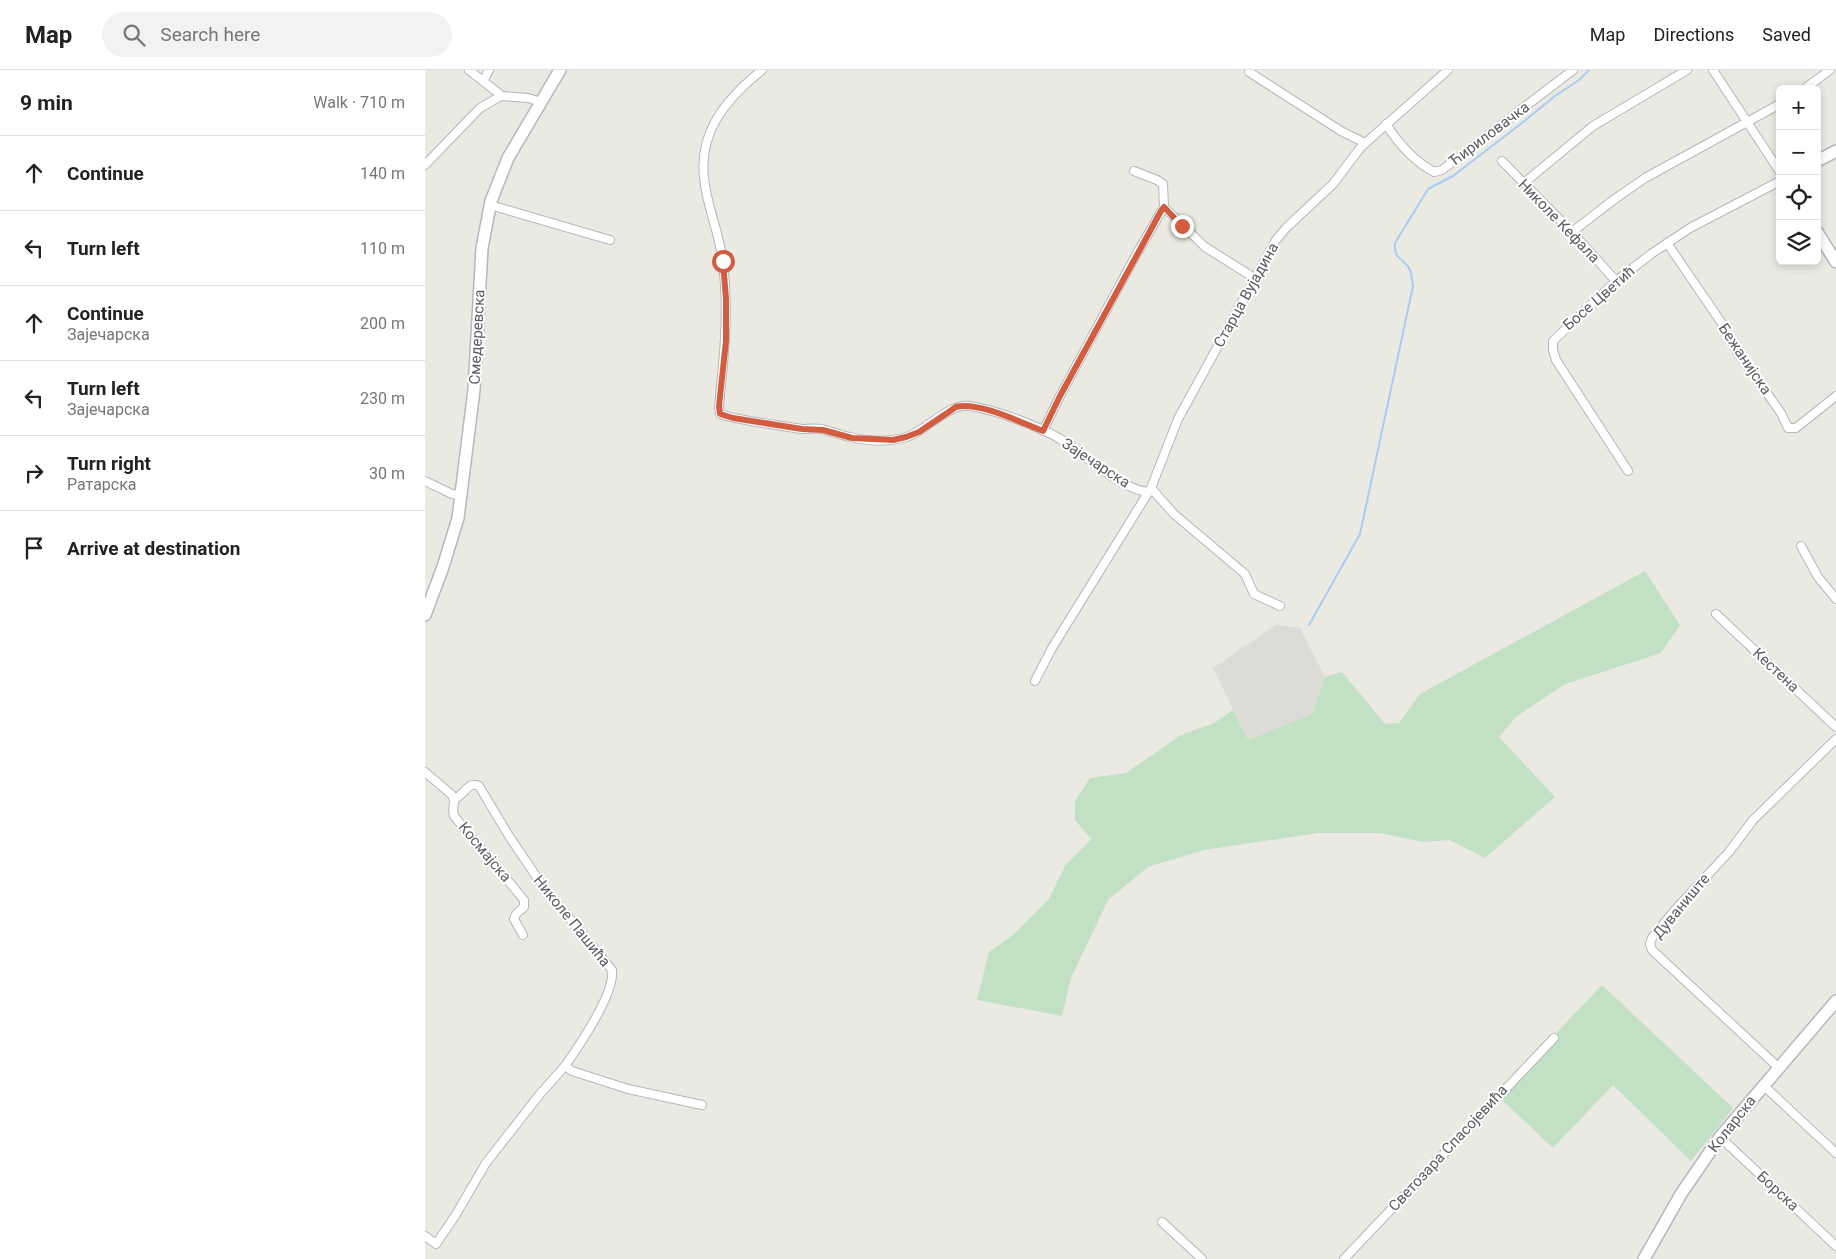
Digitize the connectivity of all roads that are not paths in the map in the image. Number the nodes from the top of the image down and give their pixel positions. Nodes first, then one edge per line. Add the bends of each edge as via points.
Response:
1 (469, 70) edge
2 (489, 70) edge
3 (560, 70) edge
4 (762, 70) edge
5 (1448, 70) edge
6 (1573, 70) edge
7 (1687, 70) edge
8 (1713, 70) edge
9 (1831, 70) edge
10 (1249, 72) dead end
11 (483, 81) junction
12 (1810, 85) edge
13 (501, 96) junction
14 (541, 102) junction
15 (1776, 106) edge
16 (1748, 121) junction
17 (1386, 124) junction
18 (1365, 143) junction
19 (1836, 152) edge
20 (1821, 160) edge
21 (1502, 162) dead end
22 (425, 165) edge
23 (1776, 166) edge
24 (1134, 171) dead end
25 (1524, 183) junction
26 (1776, 183) edge
27 (490, 205) junction
28 (1164, 207) junction
29 (1572, 232) junction
30 (1821, 238) edge
31 (609, 240) dead end
32 (1667, 243) junction
33 (1836, 262) edge
34 (1255, 279) junction
35 (1616, 281) junction
36 (1836, 396) edge
37 (1043, 431) junction
38 (1628, 471) dead end
39 (425, 481) edge
40 (1150, 490) junction
41 (461, 495) junction
42 (1801, 546) dead end
43 (1836, 599) edge
44 (1279, 606) dead end
45 (1716, 614) dead end
46 (425, 615) edge
47 (1035, 681) dead end
48 (1836, 727) edge
49 (1836, 739) edge
50 (425, 772) edge
51 (454, 799) junction
52 (523, 935) dead end
53 (1834, 1008) edge
54 (1554, 1038) dead end
55 (565, 1066) junction
56 (1778, 1067) junction
57 (1763, 1085) junction
58 (702, 1105) dead end
59 (1719, 1137) junction
60 (1836, 1153) edge
61 (1161, 1222) dead end
62 (425, 1236) edge
63 (1836, 1246) edge
64 (1202, 1259) edge
65 (1344, 1259) edge
66 (1644, 1259) edge

1 - 11 street
2 - 11 street
3 - 14 main road, Смедеревска
4 - 37 street, Зајечарска via 715,119 705,147 703,172 723,261 726,299 720,414 879,440 919,432 963,405 999,414
5 - 17 street, Старца Вујадина
6 - 17 street, Ћириловачка via 1442,170 1434,172 1414,158
7 - 25 street via 1593,126
8 - 16 street
9 - 12 street
10 - 18 street
11 - 13 street
13 - 14 street
13 - 22 street via 480,108
14 - 27 main road, Смедеревска via 508,158
15 - 16 street
16 - 23 street
16 - 29 street via 1645,178
17 - 18 street, Старца Вујадина
18 - 34 street, Старца Вујадина via 1333,184 1282,232
19 - 20 main road
21 - 25 street, Николе Кефала
24 - 28 street via 1163,184
25 - 29 street, Николе Кефала
26 - 32 street, Босе Цветић
27 - 31 street
27 - 41 main road, Смедеревска via 482,254 473,394
28 - 34 street via 1205,247
28 - 37 street
29 - 35 street, Николе Кефала
30 - 33 main road
32 - 35 street, Босе Цветић
32 - 36 street, Бежанијска via 1788,428 1796,428
34 - 40 street, Старца Вујадина via 1178,419
35 - 38 street, Босе Цветић via 1554,338 1552,347 1556,360
37 - 40 street, Зајечарска via 1115,478 1141,491
39 - 41 street via 451,494
40 - 44 street via 1245,574 1254,594
40 - 47 street, Старца Вујадина
41 - 46 main road, Смедеревска via 447,555
42 - 43 street via 1818,578
45 - 48 street, Кестена
49 - 56 street, Дуваниште via 1753,820 1729,852 1693,888 1650,944 1652,950
50 - 51 street
51 - 52 street, Космајска via 455,816 524,900 524,907 514,919
51 - 55 street, Николе Пашића via 471,785 479,786 542,885 612,970 611,984 601,1005
53 - 56 main road, Коларска
54 - 65 street, Светозара Спасојевића
55 - 58 street via 628,1089
55 - 62 street via 486,1163 435,1244
56 - 57 main road, Коларска
57 - 59 main road, Коларска
57 - 60 street
59 - 63 street, Борска
59 - 66 main road, Коларска via 1681,1194
61 - 64 street

